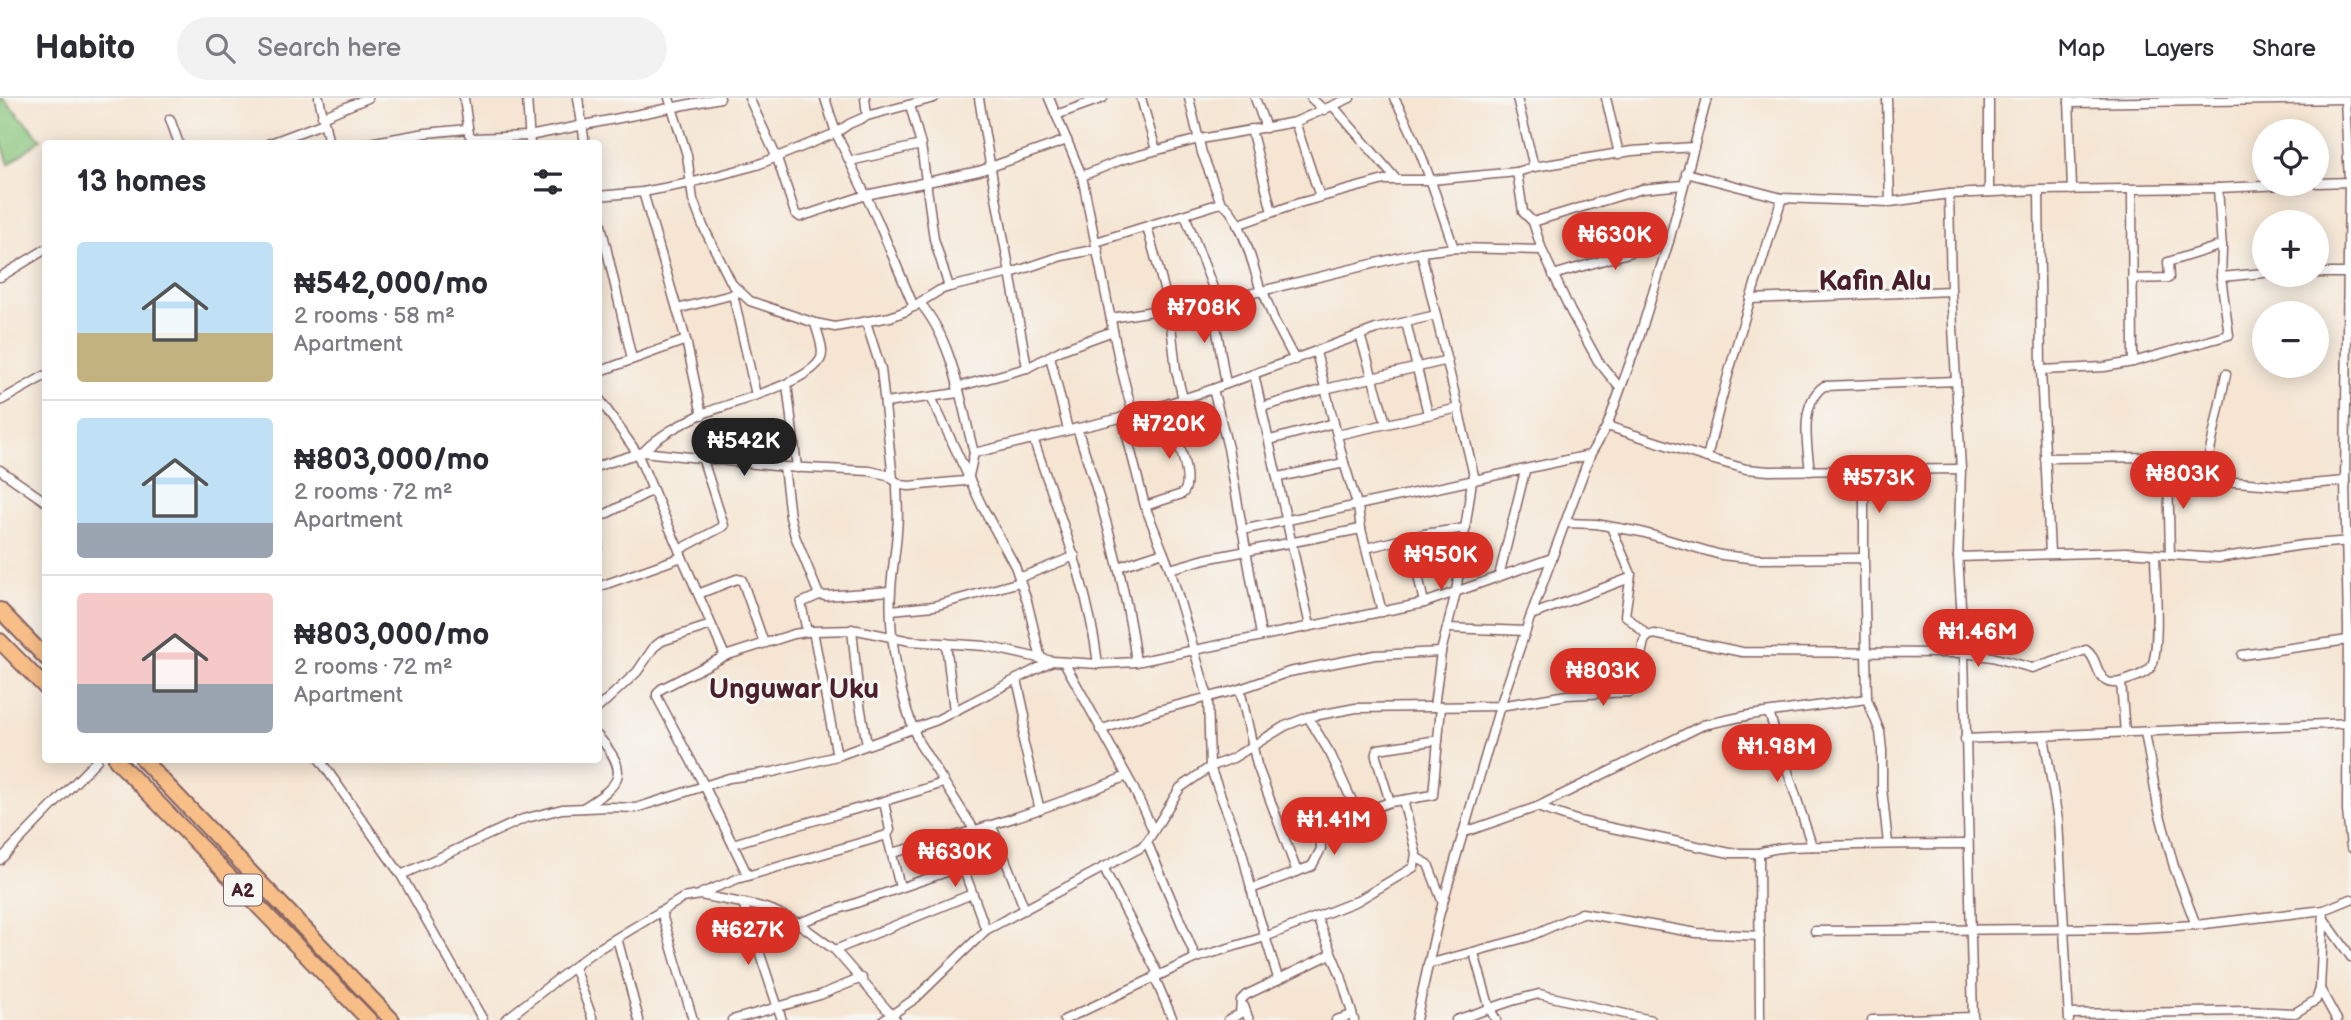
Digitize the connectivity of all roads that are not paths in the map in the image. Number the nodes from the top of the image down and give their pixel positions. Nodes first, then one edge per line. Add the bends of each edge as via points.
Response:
1 (319, 98) edge
2 (368, 98) edge
3 (464, 98) edge
4 (527, 98) edge
5 (578, 98) edge
6 (669, 98) edge
7 (720, 98) edge
8 (749, 98) edge
9 (825, 98) edge
10 (865, 98) edge
11 (934, 98) edge
12 (979, 98) edge
13 (1049, 98) edge
14 (1103, 98) edge
15 (1141, 98) edge
16 (1189, 98) edge
17 (1255, 98) edge
18 (1311, 98) edge
19 (1350, 98) edge
20 (1394, 98) edge
21 (1517, 98) edge
22 (1606, 98) edge
23 (1707, 98) edge
24 (1887, 98) edge
25 (1989, 98) edge
26 (2258, 99) edge
27 (2345, 99) edge
28 (2069, 101) edge
29 (913, 102) edge
30 (1333, 106) junction
31 (672, 109) junction
32 (1324, 110) junction
33 (1056, 115) junction
34 (867, 116) junction
35 (170, 119) dead end
36 (323, 120) junction
37 (1295, 122) junction
38 (582, 127) junction
39 (468, 128) junction
40 (1266, 128) junction
41 (1251, 129) junction
42 (836, 133) junction
43 (408, 139) edge
44 (1199, 139) junction
45 (178, 140) edge
46 (277, 140) edge
47 (328, 140) edge
48 (529, 140) edge
49 (584, 140) edge
50 (1067, 140) junction
51 (921, 145) junction
52 (1693, 147) junction
53 (1156, 150) junction
54 (1619, 154) junction
55 (777, 158) junction
56 (850, 161) junction
57 (989, 166) junction
58 (1534, 167) junction
59 (1517, 172) junction
60 (1686, 173) junction
61 (1082, 176) junction
62 (1396, 179) junction
63 (1431, 180) junction
64 (926, 181) junction
65 (2350, 182) edge
66 (690, 183) junction
67 (2329, 183) edge
68 (1683, 185) junction
69 (2252, 186) edge
70 (2218, 188) junction
71 (2039, 190) junction
72 (2072, 190) junction
73 (2132, 190) junction
74 (643, 192) junction
75 (1989, 192) junction
76 (1950, 194) junction
77 (866, 195) junction
78 (602, 196) edge
79 (1320, 198) junction
80 (1782, 198) junction
81 (1890, 202) junction
82 (1221, 203) junction
83 (1272, 212) junction
84 (1185, 215) junction
85 (1533, 222) junction
86 (1237, 225) junction
87 (1147, 227) junction
88 (602, 229) edge
89 (1668, 241) junction
90 (2222, 245) junction
91 (1097, 246) junction
92 (1454, 248) junction
93 (1542, 250) junction
94 (42, 251) edge
95 (1421, 252) junction
96 (1011, 273) junction
97 (2350, 273) edge
98 (2252, 274) edge
99 (2329, 274) edge
100 (1553, 275) junction
101 (0, 277) edge
102 (2221, 277) junction
103 (2132, 279) junction
104 (949, 287) junction
105 (1951, 291) junction
106 (1262, 292) junction
107 (736, 293) junction
108 (1750, 299) junction
109 (1215, 301) junction
110 (917, 305) junction
111 (1169, 307) junction
112 (677, 309) junction
113 (1436, 315) junction
114 (1111, 318) junction
115 (866, 322) junction
116 (1406, 322) junction
117 (815, 323) junction
118 (1114, 331) junction
119 (1360, 335) junction
120 (686, 340) junction
121 (1316, 352) junction
122 (1050, 356) junction
123 (632, 359) junction
124 (1295, 360) junction
125 (1448, 360) junction
126 (2133, 362) junction
127 (1417, 367) junction
128 (1027, 368) junction
129 (602, 370) edge
130 (2041, 370) junction
131 (1254, 374) junction
132 (2226, 374) dead end
133 (42, 377) edge
134 (1373, 377) junction
135 (1956, 381) junction
136 (787, 384) junction
137 (1226, 384) junction
138 (1620, 388) junction
139 (1213, 389) junction
140 (1325, 389) junction
141 (958, 390) junction
142 (756, 395) junction
143 (931, 397) junction
144 (1183, 398) junction
145 (0, 401) edge
146 (602, 402) edge
147 (885, 403) junction
148 (1165, 405) junction
149 (1262, 407) junction
150 (1459, 408) junction
151 (1428, 414) junction
152 (702, 415) junction
153 (1133, 415) junction
154 (1122, 417) junction
155 (1334, 423) junction
156 (1386, 423) junction
157 (1606, 426) junction
158 (1073, 429) junction
159 (1337, 435) junction
160 (1033, 439) junction
161 (1270, 440) junction
162 (640, 452) junction
163 (974, 453) junction
164 (1590, 455) junction
165 (1707, 458) junction
166 (2045, 458) junction
167 (703, 460) junction
168 (1344, 463) junction
169 (602, 465) edge
170 (783, 467) junction
171 (797, 468) junction
172 (2168, 468) junction
173 (1961, 469) junction
174 (0, 470) edge
175 (1525, 471) junction
176 (1810, 471) junction
177 (1864, 472) junction
178 (968, 476) junction
179 (1279, 477) junction
180 (1473, 480) junction
181 (2204, 480) junction
182 (895, 481) junction
183 (2345, 481) junction
184 (653, 490) junction
185 (42, 499) edge
186 (1145, 506) junction
187 (1358, 507) junction
188 (602, 516) edge
189 (1287, 521) junction
190 (1565, 523) junction
191 (1611, 527) junction
192 (1361, 528) junction
193 (1466, 528) junction
194 (1242, 530) junction
195 (1410, 538) junction
196 (2348, 542) edge
197 (1293, 543) junction
198 (1366, 548) junction
199 (1245, 550) junction
200 (1163, 552) junction
201 (680, 553) junction
202 (2050, 553) junction
203 (2155, 554) junction
204 (2170, 555) junction
205 (1075, 556) junction
206 (1958, 557) junction
207 (1552, 558) junction
208 (1864, 558) junction
209 (1118, 567) junction
210 (1170, 569) junction
211 (1499, 576) junction
212 (1630, 578) junction
213 (1019, 580) junction
214 (602, 585) edge
215 (890, 591) junction
216 (1456, 592) junction
217 (698, 594) junction
218 (819, 594) junction
219 (1424, 603) junction
220 (0, 610) edge
221 (891, 610) junction
222 (1382, 612) junction
223 (1531, 615) junction
224 (711, 625) junction
225 (1310, 625) junction
226 (1447, 628) junction
227 (852, 629) junction
228 (810, 631) junction
229 (1526, 631) junction
230 (1261, 635) junction
231 (1648, 636) junction
232 (893, 637) junction
233 (2348, 640) junction
234 (0, 641) edge
235 (764, 643) junction
236 (946, 643) junction
237 (1195, 651) junction
238 (1441, 652) junction
239 (1867, 653) junction
240 (1964, 653) junction
241 (42, 654) edge
242 (2242, 654) dead end
243 (725, 656) junction
244 (1041, 659) junction
245 (1052, 661) junction
246 (1063, 662) junction
247 (1136, 662) junction
248 (1098, 664) junction
249 (1017, 679) junction
250 (2121, 682) junction
251 (42, 684) edge
252 (1240, 689) junction
253 (1208, 697) junction
254 (1867, 699) junction
255 (602, 704) edge
256 (1500, 706) junction
257 (1438, 707) junction
258 (954, 711) junction
259 (1769, 713) junction
260 (1308, 717) junction
261 (2349, 723) edge
262 (912, 727) junction
263 (1100, 730) junction
264 (2145, 732) junction
265 (2125, 733) junction
266 (2043, 736) junction
267 (1965, 739) junction
268 (602, 740) edge
269 (1438, 740) junction
270 (867, 745) junction
271 (1252, 748) junction
272 (837, 756) junction
273 (94, 763) edge
274 (119, 763) edge
275 (146, 763) edge
276 (322, 763) edge
277 (1210, 767) junction
278 (1127, 776) junction
279 (943, 783) junction
280 (704, 785) junction
281 (1403, 800) junction
282 (884, 802) junction
283 (1390, 802) junction
284 (1537, 807) junction
285 (582, 808) junction
286 (1040, 810) junction
287 (1358, 814) junction
288 (992, 826) junction
289 (975, 831) junction
290 (1153, 831) junction
291 (1465, 832) junction
292 (887, 835) junction
293 (952, 838) junction
294 (1147, 842) junction
295 (733, 844) junction
296 (1888, 844) junction
297 (1968, 844) junction
298 (1812, 846) junction
299 (2351, 847) edge
300 (892, 853) junction
301 (1759, 853) junction
302 (1417, 858) junction
303 (0, 860) edge
304 (961, 867) junction
305 (1103, 867) junction
306 (1297, 872) junction
307 (401, 876) junction
308 (748, 876) junction
309 (900, 887) junction
310 (1251, 889) junction
311 (972, 894) junction
312 (700, 895) junction
313 (2351, 899) edge
314 (743, 903) junction
315 (1443, 903) junction
316 (1025, 910) junction
317 (661, 911) junction
318 (2324, 914) junction
319 (1317, 918) junction
320 (798, 923) junction
321 (2196, 925) junction
322 (2064, 927) junction
323 (986, 930) junction
324 (1970, 930) junction
325 (1815, 931) dead end
326 (1760, 936) junction
327 (1265, 937) junction
328 (617, 938) junction
329 (835, 950) junction
330 (1474, 953) junction
331 (1331, 954) junction
332 (2351, 957) edge
333 (1196, 958) junction
334 (1428, 964) junction
335 (574, 967) junction
336 (1156, 975) junction
337 (862, 978) junction
338 (1278, 978) junction
339 (2320, 989) junction
340 (1241, 1000) junction
341 (776, 1007) junction
342 (1490, 1009) junction
343 (1353, 1017) edge
344 (2069, 1017) edge
345 (890, 1018) edge
346 (1973, 1019) edge
347 (369, 1020) edge
348 (392, 1020) edge
349 (483, 1020) edge
350 (505, 1020) edge
351 (593, 1020) edge
352 (639, 1020) edge
353 (693, 1020) edge
354 (732, 1020) edge
355 (782, 1020) edge
356 (1064, 1020) edge
357 (1173, 1020) edge
358 (1228, 1020) edge
359 (1249, 1020) edge
360 (1336, 1020) edge
361 (1416, 1020) edge
362 (1456, 1020) edge
363 (1496, 1020) edge
364 (1651, 1020) edge
365 (1760, 1020) edge
366 (1872, 1020) edge
367 (2337, 1020) edge

1 - 36 street
2 - 36 street
3 - 39 street
4 - 48 street
5 - 38 street
6 - 31 street
7 - 31 street
8 - 55 street
9 - 42 street
10 - 34 street
11 - 29 street
12 - 57 street
13 - 33 street
14 - 33 street
15 - 53 street
16 - 44 street
17 - 40 street
18 - 32 street
19 - 30 street
20 - 63 street
21 - 58 street
22 - 54 street
23 - 52 street
24 - 81 street
25 - 75 street
26 - 27 street
26 - 28 street
27 - 65 street
28 - 72 street
29 - 34 street
29 - 51 street
30 - 32 street
30 - 62 street
31 - 38 street
31 - 66 street via 687,155
32 - 37 street
33 - 50 street
34 - 42 street
35 - 45 street
36 - 46 street
36 - 47 street
37 - 40 street
37 - 79 street
38 - 48 street
38 - 49 street
39 - 43 street
39 - 48 street via 472,138
40 - 41 street
41 - 44 street
41 - 83 street
42 - 55 street
42 - 56 street
44 - 53 street
44 - 82 street
50 - 57 street
50 - 61 street
51 - 56 street
51 - 64 street
52 - 54 street
52 - 60 street
53 - 61 street
54 - 58 street
55 - 66 street
55 - 77 street via 796,216
56 - 77 street
57 - 64 street
57 - 96 street
58 - 59 street
59 - 63 street
59 - 85 street via 1523,212
60 - 68 street
60 - 80 street
61 - 91 street
62 - 63 street
62 - 79 street
63 - 92 street
64 - 77 street
64 - 104 street via 933,239
65 - 67 street
65 - 97 street
66 - 74 street
66 - 107 street via 703,226
68 - 85 street via 1642,189
68 - 89 street
69 - 70 street
70 - 73 street
70 - 90 street
71 - 72 street
71 - 75 street
71 - 130 street
72 - 73 street
73 - 103 street
74 - 78 street
74 - 112 street
75 - 76 street
76 - 81 street
76 - 105 street
77 - 110 street
79 - 83 street
80 - 81 street
80 - 108 street
82 - 84 street
82 - 86 street
83 - 86 street
84 - 87 street
84 - 109 street
85 - 93 street
86 - 106 street
87 - 91 street
87 - 111 street
88 - 123 street
89 - 100 street
89 - 138 street
90 - 102 street
90 - 103 street via 2168,262 2169,278
91 - 96 street
91 - 114 street
92 - 93 street
92 - 95 street
93 - 100 street
94 - 101 street
95 - 106 street
95 - 113 street
96 - 104 street
96 - 128 street
97 - 99 street
97 - 183 street
98 - 102 street
100 - 138 street via 1582,335
102 - 126 street via 2230,335
103 - 126 street
104 - 110 street
105 - 108 street
105 - 135 street
106 - 109 street
106 - 124 street
107 - 112 street
107 - 117 street
107 - 142 street
108 - 165 street
109 - 111 street
109 - 137 street
110 - 115 street
110 - 141 street via 929,313 947,347
111 - 114 street
111 - 144 street
112 - 120 street
113 - 116 street
113 - 125 street
114 - 118 street
115 - 117 street via 835,327
115 - 147 street via 881,369
116 - 119 street
116 - 127 street
117 - 136 street via 821,359
118 - 122 street
118 - 153 street
119 - 121 street
119 - 134 street
120 - 123 street
120 - 152 street
121 - 124 street
121 - 140 street
122 - 128 street
122 - 158 street
123 - 129 street
124 - 131 street
125 - 127 street
125 - 150 street
126 - 130 street
127 - 134 street
127 - 151 street
128 - 141 street
130 - 166 street
131 - 137 street
131 - 149 street
132 - 181 street
133 - 145 street
134 - 140 street
134 - 156 street
135 - 173 street
135 - 176 street via 1824,386 1815,395 1808,415
136 - 142 street
136 - 171 street
137 - 139 street
138 - 157 street
139 - 144 street
139 - 194 street
140 - 149 street
140 - 155 street
141 - 143 street
141 - 163 street
142 - 152 street
143 - 147 street
143 - 178 street
144 - 148 street
146 - 162 street
147 - 182 street
148 - 153 street
148 - 186 street via 1187,486 1182,494
149 - 161 street
150 - 151 street
150 - 180 street
151 - 156 street
152 - 162 street
153 - 154 street
154 - 158 street
154 - 186 street
155 - 159 street
155 - 161 street
156 - 159 street
157 - 164 street
157 - 165 street
158 - 160 street
158 - 209 street via 1104,511
159 - 168 street
160 - 163 street
160 - 205 street
161 - 179 street
162 - 167 street
162 - 169 street
162 - 184 street
163 - 178 street
164 - 175 street
164 - 190 street
165 - 176 street via 1746,470
166 - 172 street via 2159,456
166 - 202 street
167 - 170 street
167 - 201 street via 724,526
168 - 179 street
168 - 187 street
170 - 171 street
170 - 218 street via 795,537
171 - 182 street via 870,471
172 - 181 street via 2175,476
172 - 204 street
173 - 177 street
173 - 206 street
174 - 185 street
175 - 180 street
175 - 211 street
176 - 177 street
177 - 208 street
178 - 182 street via 961,483 909,486
178 - 213 street
179 - 189 street
180 - 187 street
180 - 193 street
181 - 183 street via 2288,486
182 - 215 street via 898,527
183 - 196 street
184 - 188 street
184 - 201 street
186 - 200 street
187 - 189 street
187 - 192 street
189 - 194 street
189 - 197 street
190 - 191 street
190 - 207 street
191 - 208 street via 1721,555
191 - 212 street
192 - 197 street
192 - 198 street
193 - 195 street
193 - 216 street
194 - 199 street
195 - 198 street
195 - 219 street
196 - 204 street via 2218,558
196 - 233 street
197 - 199 street
197 - 225 street
198 - 222 street
199 - 210 street
199 - 230 street
200 - 209 street
200 - 210 street
201 - 214 street
201 - 217 street
202 - 203 street
202 - 206 street
203 - 204 street
203 - 250 street via 2153,665
205 - 213 street
205 - 248 street
206 - 240 street
207 - 211 street
207 - 223 street
208 - 239 street
209 - 247 street
210 - 237 street
211 - 216 street
212 - 223 street
212 - 231 street via 1625,615
213 - 221 street via 934,606
213 - 244 street
215 - 218 street
215 - 221 street
216 - 219 street
216 - 226 street
217 - 224 street
217 - 235 street via 742,580
218 - 228 street via 801,603
219 - 222 street
220 - 241 highway
221 - 232 street
222 - 225 street
223 - 229 street
224 - 243 street
224 - 255 street via 662,641
225 - 230 street
226 - 229 street
226 - 238 street
227 - 228 street
227 - 232 street
227 - 270 street
228 - 235 street
228 - 272 street
229 - 256 street
230 - 237 street
231 - 239 street via 1742,652
231 - 256 street via 1630,692 1567,695
232 - 236 street
232 - 262 street
233 - 242 street
233 - 261 street
234 - 251 highway
235 - 243 street
236 - 244 street via 985,646
236 - 258 street
237 - 247 street
237 - 253 street
238 - 252 street via 1351,659 1289,672
238 - 257 street
239 - 240 street
239 - 254 street
240 - 250 street via 2032,668 2086,650 2104,680
240 - 267 street
243 - 280 street via 657,694
244 - 245 street
245 - 246 street
245 - 249 street
246 - 248 street
246 - 263 street
247 - 248 street
249 - 258 street
249 - 286 street via 1025,716 1023,740
250 - 265 street
252 - 253 street
252 - 271 street
253 - 263 street
253 - 277 street
254 - 259 street
254 - 296 street via 1880,732
256 - 257 street
256 - 291 street
257 - 260 street via 1356,708
257 - 269 street
258 - 262 street
259 - 284 street via 1703,725
259 - 298 street
260 - 271 street
260 - 287 street
261 - 264 street
261 - 299 street
262 - 270 street
262 - 279 street
263 - 278 street
264 - 265 street
264 - 321 street via 2158,807
265 - 266 street
266 - 267 street
266 - 322 street via 2058,820
267 - 297 street
268 - 285 street via 619,768 618,777 606,794
269 - 281 street via 1433,795
269 - 283 street via 1378,750 1376,757
270 - 272 street
271 - 277 street
271 - 306 street
272 - 280 street
273 - 303 street
274 - 347 highway, A2
275 - 348 highway, A2
276 - 307 street
277 - 290 street via 1180,788
277 - 310 street
278 - 286 street
278 - 290 street
279 - 282 street
279 - 289 street
280 - 285 street via 636,808
280 - 295 street
281 - 283 street
281 - 302 street
282 - 292 street
282 - 295 street
283 - 287 street
284 - 291 street
284 - 301 street via 1579,821 1716,850
285 - 307 street via 523,819
286 - 288 street
287 - 306 street via 1320,828 1317,859
288 - 289 street
288 - 316 street
289 - 293 street
290 - 294 street
291 - 315 street
292 - 300 street
292 - 308 street
293 - 300 street
293 - 304 street
294 - 305 street
294 - 333 street
295 - 308 street
296 - 297 street
296 - 298 street
297 - 324 street
298 - 301 street
300 - 309 street
301 - 326 street
302 - 315 street via 1428,864
302 - 319 street via 1414,867 1383,886
304 - 309 street
304 - 311 street
305 - 316 street
305 - 336 street
306 - 310 street
307 - 349 street
308 - 312 street
309 - 320 street
310 - 327 street
311 - 323 street
311 - 329 street
312 - 314 street
312 - 317 street via 682,898
313 - 318 street
314 - 320 street
314 - 341 street
315 - 334 street
316 - 323 street
317 - 328 street
317 - 353 street
318 - 321 street
318 - 332 street
318 - 339 street
319 - 327 street
319 - 331 street
320 - 329 street
321 - 322 street
322 - 324 street
322 - 344 street
323 - 345 street
324 - 325 street
324 - 346 street
326 - 330 street via 1697,933 1582,913 1528,937
326 - 365 street
327 - 333 street
327 - 338 street
328 - 335 street
328 - 352 street
329 - 337 street
330 - 334 street
330 - 342 street
331 - 338 street
331 - 343 street
333 - 336 street
334 - 361 street
335 - 350 street
335 - 351 street
336 - 356 street
336 - 357 street
337 - 341 street
337 - 345 street
338 - 340 street
339 - 344 street via 2316,1000 2295,1013
339 - 367 street
340 - 358 street via 1240,1014
340 - 359 street
341 - 354 street
341 - 355 street
342 - 362 street
342 - 363 street
342 - 364 street via 1539,994
343 - 360 street
346 - 366 street

